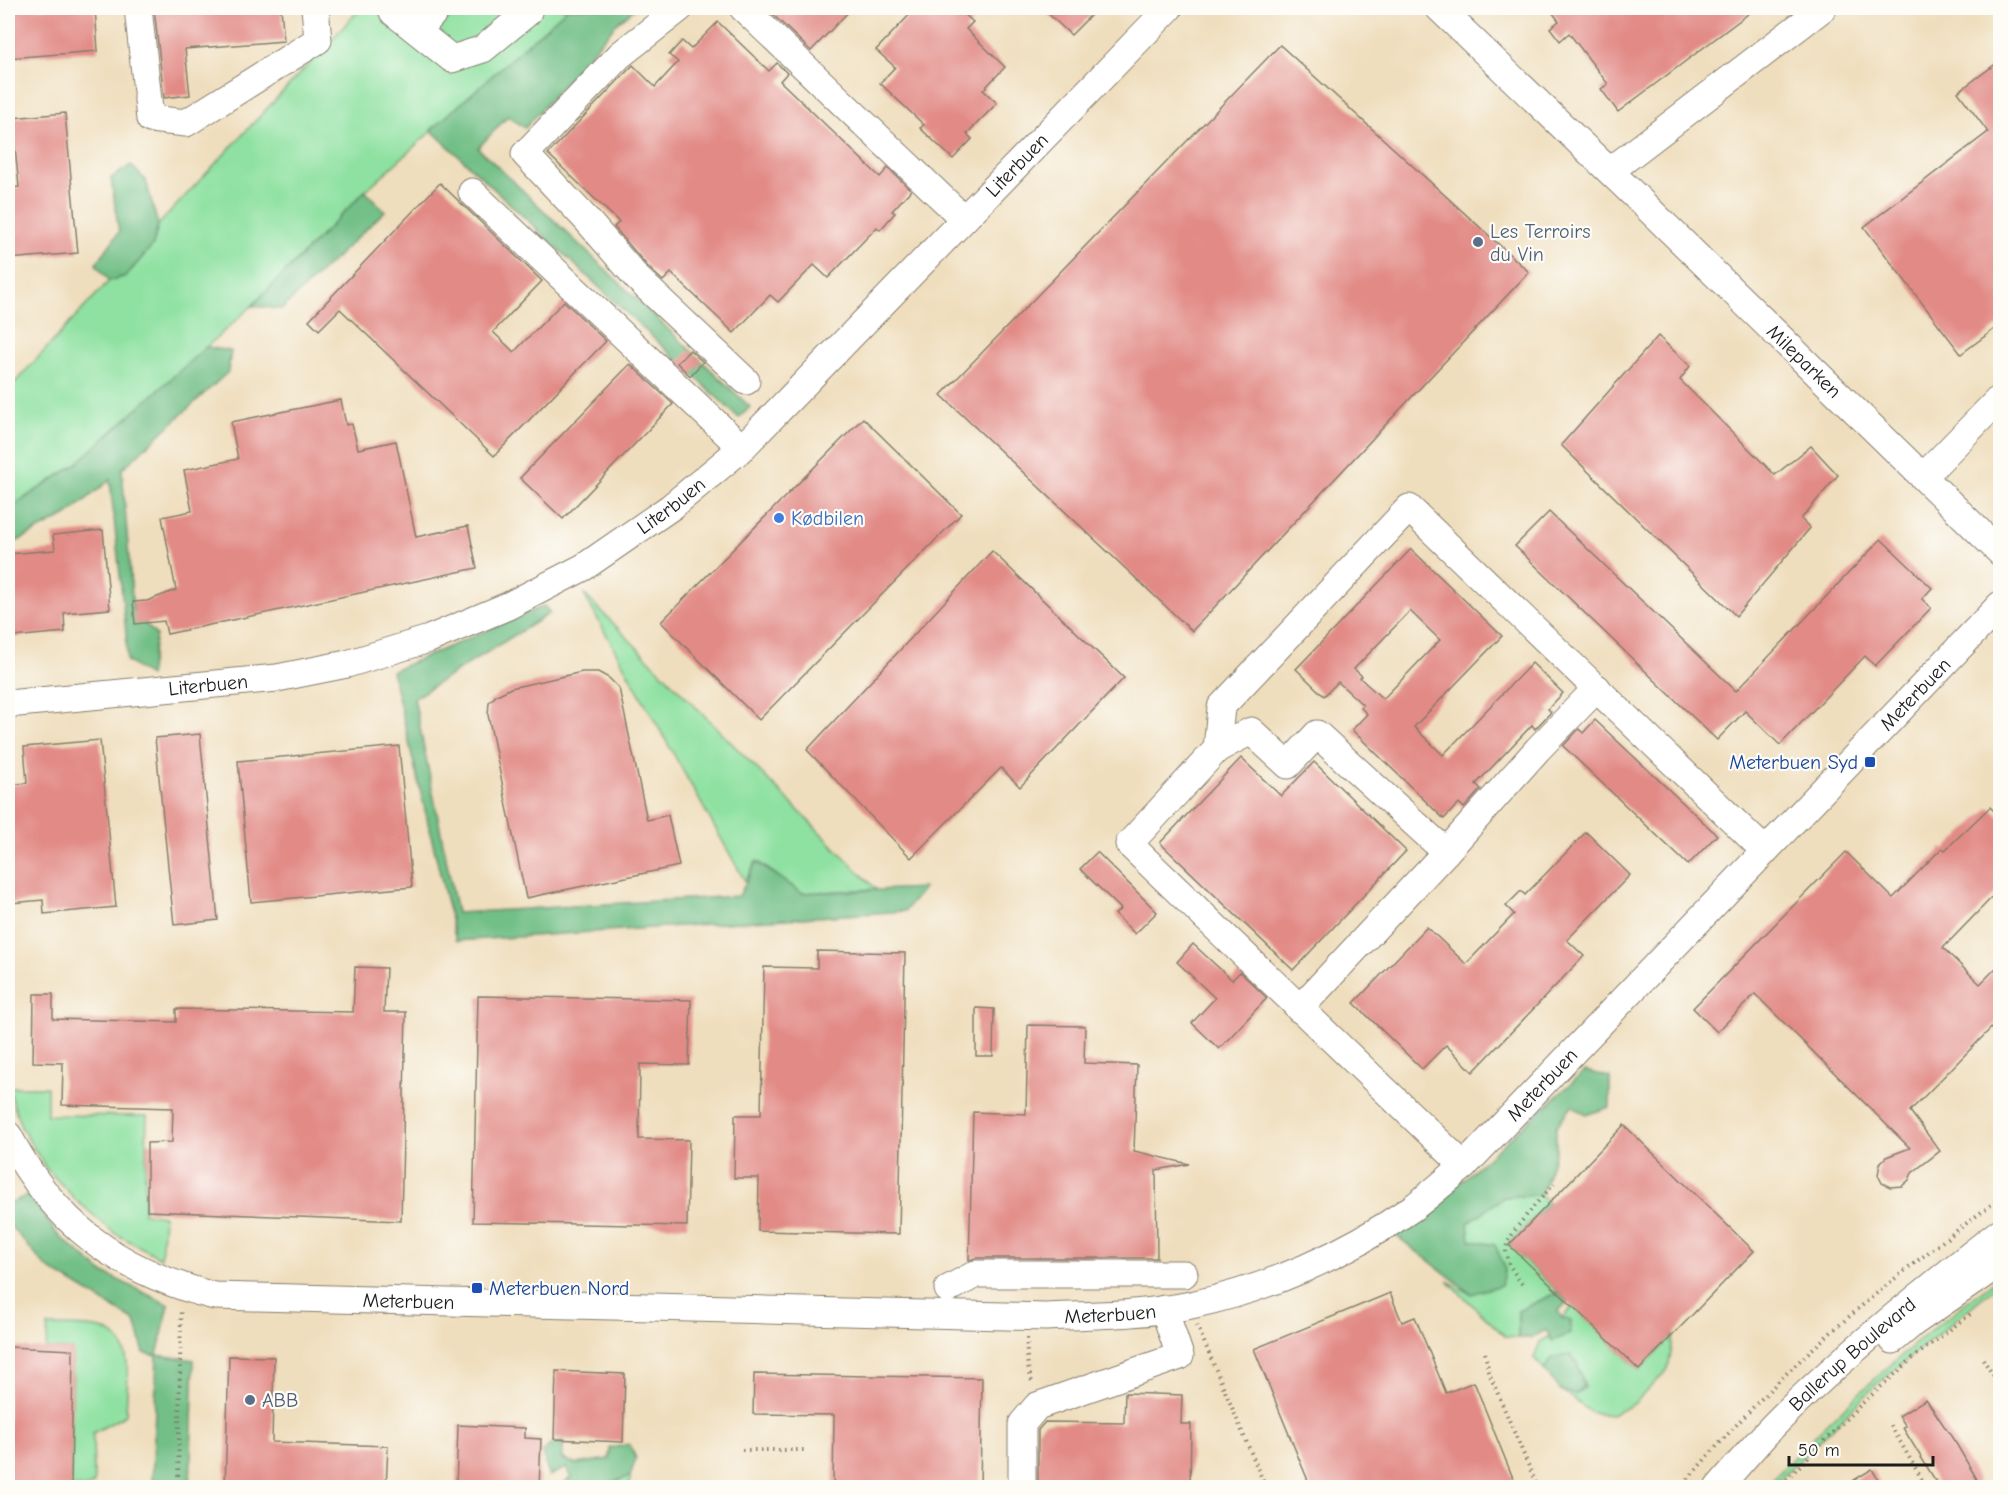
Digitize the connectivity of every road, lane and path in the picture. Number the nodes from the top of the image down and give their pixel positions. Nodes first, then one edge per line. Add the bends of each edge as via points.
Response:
1 (138, 8) edge
2 (315, 8) edge
3 (392, 8) edge
4 (438, 8) edge
5 (529, 8) edge
6 (680, 8) edge
7 (743, 8) edge
8 (1169, 8) edge
9 (1439, 8) edge
10 (1823, 8) edge
11 (418, 31) junction
12 (1610, 171) junction
13 (472, 192) dead end
14 (964, 219) junction
15 (746, 381) dead end
16 (2001, 398) edge
17 (742, 448) junction
18 (1924, 476) junction
19 (2001, 552) edge
20 (2001, 605) edge
21 (1597, 688) junction
22 (8, 704) edge
23 (1217, 749) junction
24 (1765, 851) junction
25 (1446, 852) junction
26 (1299, 1009) junction
27 (8, 1135) edge
28 (1464, 1166) junction
29 (1554, 1184) dead end
30 (2001, 1232) edge
31 (2001, 1263) edge
32 (1184, 1274) dead end
33 (1522, 1284) dead end
34 (182, 1287) junction
35 (948, 1289) dead end
36 (1191, 1305) junction
37 (1164, 1309) junction
38 (1974, 1311) dead end
39 (1026, 1317) junction
40 (1485, 1353) dead end
41 (1983, 1359) dead end
42 (2001, 1386) edge
43 (1042, 1404) junction
44 (1891, 1426) dead end
45 (742, 1450) dead end
46 (804, 1450) dead end
47 (178, 1488) edge
48 (1022, 1488) edge
49 (1266, 1488) edge
50 (1538, 1488) edge
51 (1718, 1488) edge
52 (1742, 1488) edge
53 (1778, 1488) edge
54 (1927, 1488) edge

1 - 2 street via 150,119 186,123 318,40
3 - 11 street
4 - 11 street
5 - 11 street via 483,49 452,58
6 - 15 street via 620,55 525,154 638,279
7 - 14 street
8 - 14 street, Literbuen
9 - 12 street, Mileparken
10 - 12 street
12 - 18 street, Mileparken
13 - 17 street
14 - 17 street, Literbuen
16 - 18 street
17 - 22 street, Literbuen via 671,507 584,567 508,606 429,639 347,664 277,678
18 - 19 street, Mileparken
20 - 24 street, Meterbuen
21 - 23 street via 1409,508 1221,707
21 - 24 street
21 - 25 street
23 - 25 street via 1251,731 1288,765 1317,734
23 - 26 street via 1129,844
24 - 28 street, Meterbuen
25 - 26 street
26 - 28 street
27 - 34 street, Meterbuen via 22,1163 47,1197 75,1226 143,1272
28 - 36 street, Meterbuen via 1411,1209 1339,1251 1268,1284
29 - 33 path via 1506,1245 1510,1268
30 - 51 street, Ballerup Boulevard via 1922,1292 1846,1358 1773,1426
31 - 52 street, Ballerup Boulevard via 1913,1323 1858,1370
32 - 35 street via 976,1274
34 - 39 street, Meterbuen via 214,1296
34 - 47 path
36 - 37 street, Meterbuen
36 - 49 path
37 - 39 street, Meterbuen via 1124,1315
37 - 43 street via 1180,1356
38 - 53 path via 1855,1410
39 - 43 path via 1029,1375
40 - 50 path via 1489,1373
41 - 42 path
43 - 48 street via 1022,1424
44 - 54 path
45 - 46 path

